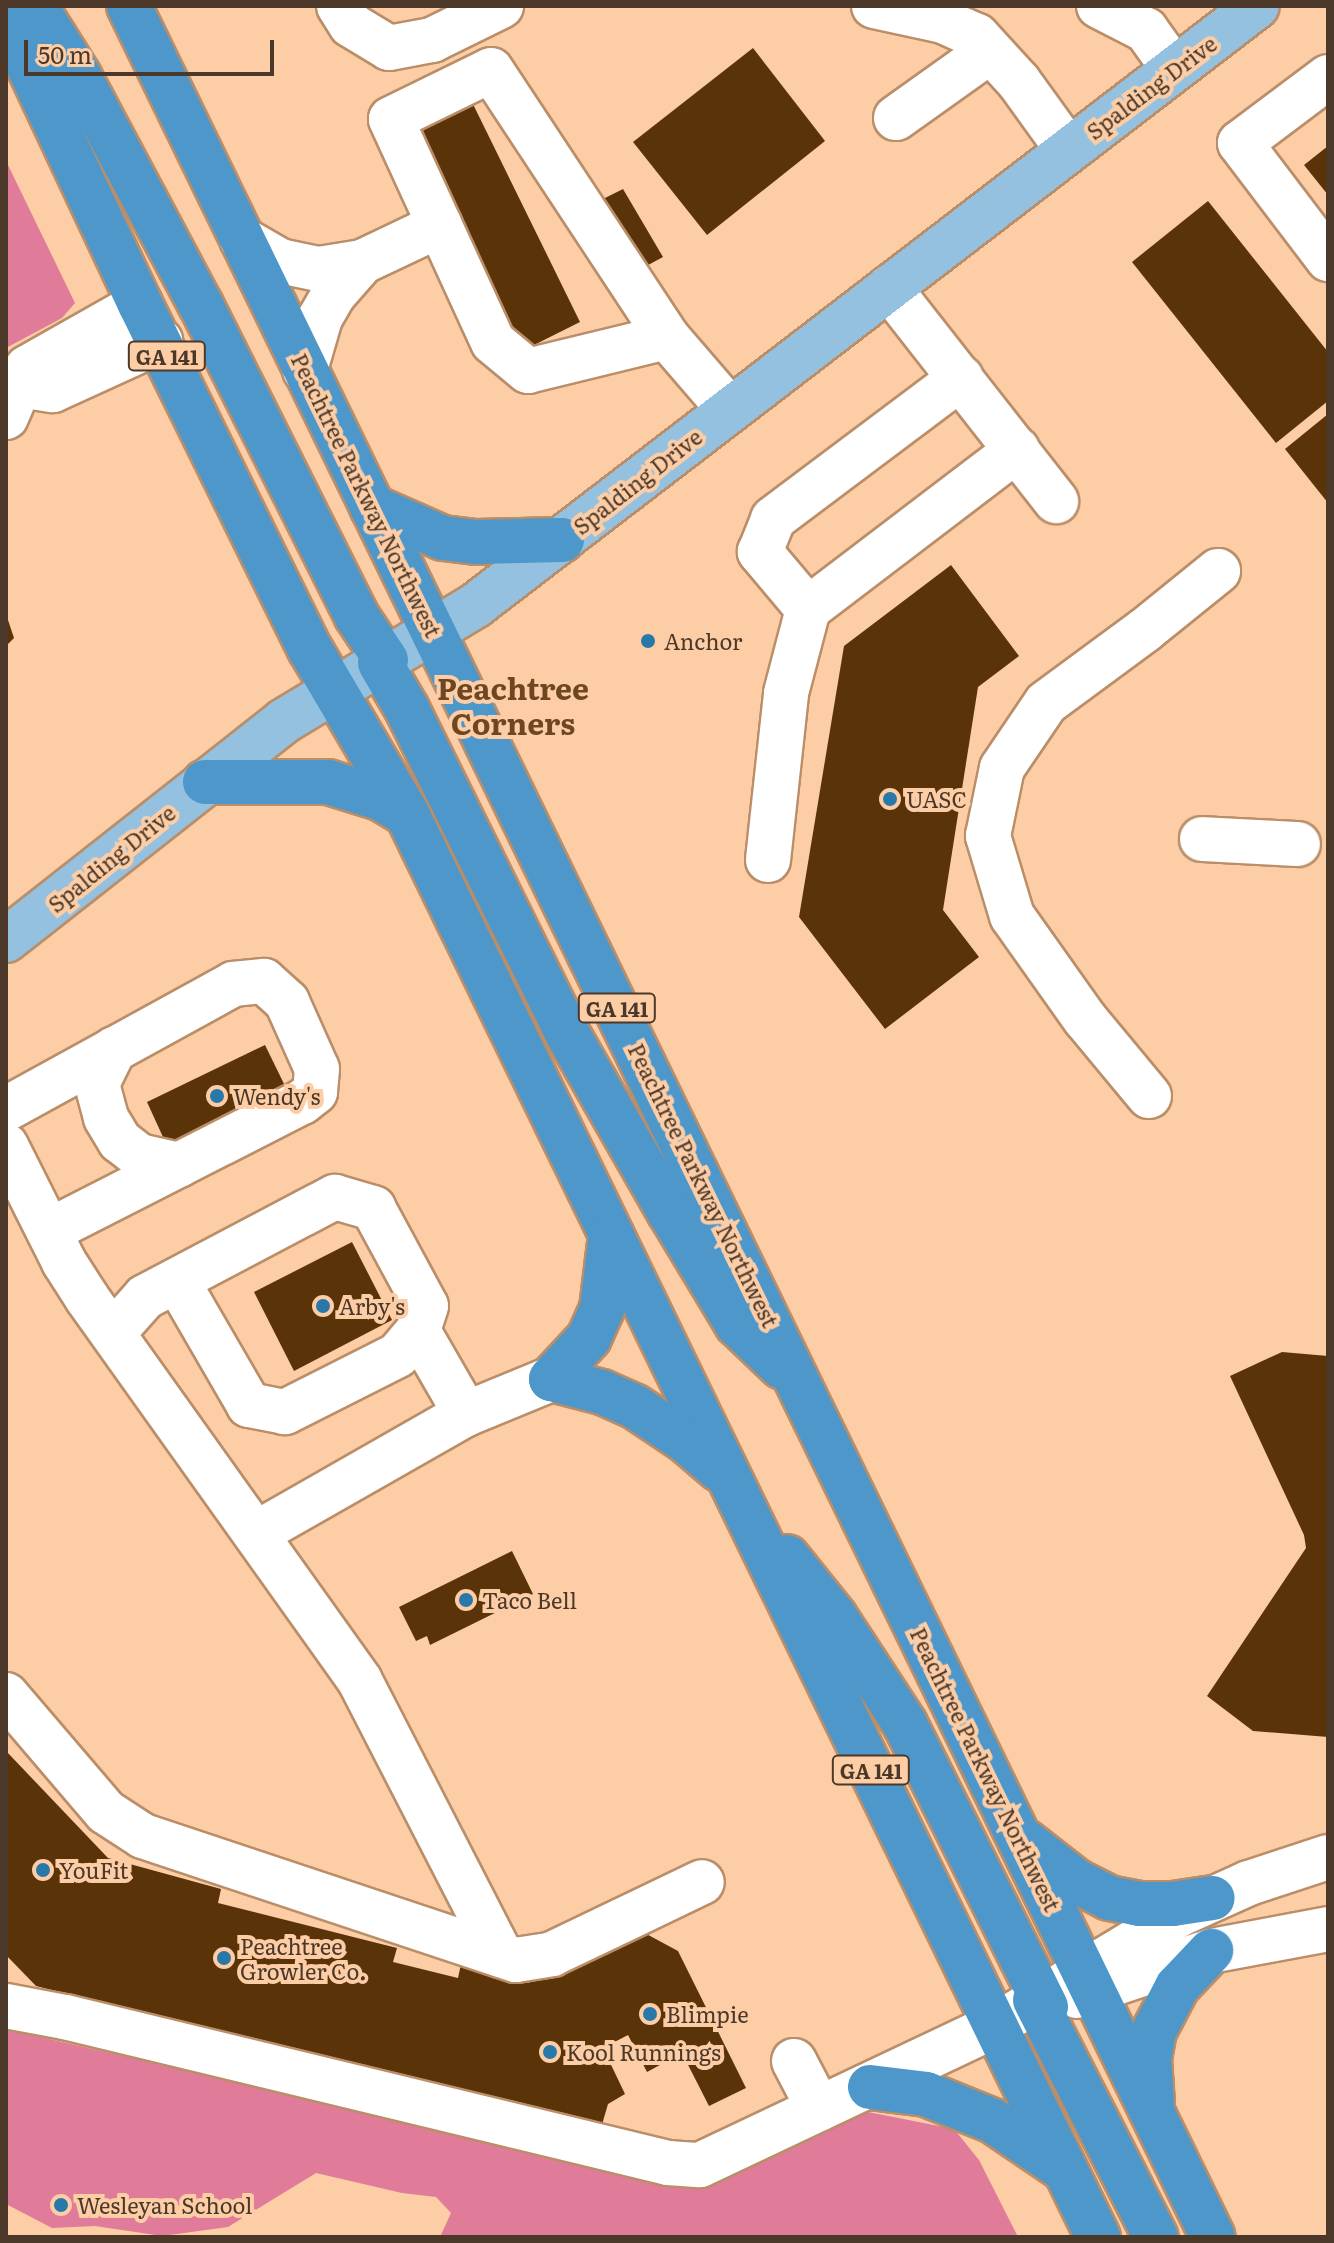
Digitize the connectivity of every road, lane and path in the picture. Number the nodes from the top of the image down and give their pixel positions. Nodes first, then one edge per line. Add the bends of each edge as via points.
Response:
1 (35, 6) edge
2 (129, 6) edge
3 (390, 6) edge
4 (501, 6) edge
5 (874, 6) edge
6 (1099, 6) edge
7 (1257, 6) edge
8 (345, 16) edge
9 (6, 18) edge
10 (990, 51) junction
11 (1174, 69) junction
12 (1328, 77) edge
13 (896, 118) dead end
14 (1068, 150) junction
15 (440, 225) junction
16 (242, 239) junction
17 (1328, 259) edge
18 (362, 262) junction
19 (889, 288) junction
20 (150, 322) junction
21 (667, 337) junction
22 (305, 370) junction
23 (961, 378) junction
24 (13, 401) edge
25 (729, 409) junction
26 (1017, 450) junction
27 (1056, 501) dead end
28 (372, 507) junction
29 (562, 540) junction
30 (1218, 571) dead end
31 (808, 609) junction
32 (435, 630) junction
33 (383, 662) junction
34 (336, 690) junction
35 (205, 782) junction
36 (407, 814) junction
37 (1202, 839) dead end
38 (1308, 852) edge
39 (768, 860) dead end
40 (6, 940) edge
41 (114, 1049) junction
42 (1149, 1096) dead end
43 (6, 1109) edge
44 (6, 1146) edge
45 (179, 1165) junction
46 (49, 1231) junction
47 (611, 1235) junction
48 (177, 1281) junction
49 (418, 1331) junction
50 (113, 1333) junction
51 (551, 1379) junction
52 (801, 1385) junction
53 (466, 1414) junction
54 (738, 1496) junction
55 (257, 1533) junction
56 (6, 1695) edge
57 (1018, 1835) junction
58 (1328, 1857) edge
59 (702, 1882) dead end
60 (1213, 1898) junction
61 (1328, 1929) edge
62 (1211, 1951) junction
63 (501, 1955) junction
64 (1088, 1980) junction
65 (1041, 2003) junction
66 (6, 2006) edge
67 (996, 2025) junction
68 (794, 2061) dead end
69 (870, 2087) junction
70 (819, 2109) junction
71 (1152, 2114) junction
72 (1066, 2170) junction
73 (1098, 2237) edge
74 (1156, 2237) edge
75 (1213, 2237) edge

1 - 33 highway via 79,76 201,305
2 - 16 highway, Peachtree Parkway Northwest / GA 141
3 - 8 street
4 - 8 street via 432,40 389,48
5 - 10 street via 943,21 977,36
6 - 11 street via 1146,30
7 - 11 main road, Spalding Drive
9 - 20 highway, GA 141
10 - 13 street
10 - 14 street
11 - 14 main road, Spalding Drive
12 - 17 street via 1240,143
14 - 19 main road, Spalding Drive
15 - 18 street
15 - 21 street via 493,342 528,371
15 - 21 street via 391,119 491,70
16 - 18 street via 300,268
16 - 22 highway, Peachtree Parkway Northwest / GA 141
18 - 22 street via 320,318
19 - 23 street
19 - 25 main road, Spalding Drive
20 - 24 street via 27,368
20 - 34 highway, GA 141 via 310,649
21 - 25 street
22 - 28 highway, Peachtree Parkway Northwest / GA 141
23 - 26 street
23 - 31 street via 773,519 760,552
25 - 29 main road, Spalding Drive
26 - 27 street
26 - 31 street
28 - 29 highway via 443,538
28 - 32 highway, Peachtree Parkway Northwest / GA 141
29 - 32 main road, Spalding Drive
30 - 42 street via 1046,703 1002,768 988,836 1012,916 1085,1019
31 - 39 street via 786,693
32 - 33 main road, Spalding Drive
32 - 52 highway, Peachtree Parkway Northwest / GA 141
33 - 34 main road, Spalding Drive
33 - 52 highway via 566,1031 670,1213 737,1324
34 - 35 main road, Spalding Drive via 284,721
34 - 36 highway, GA 141
35 - 36 highway via 328,782 380,798
35 - 40 main road, Spalding Drive
36 - 47 highway, GA 141
37 - 38 street
41 - 43 street
41 - 45 street via 97,1084 106,1118 120,1141 139,1156
41 - 45 street via 233,984 264,981 287,1002 317,1069 315,1092
44 - 46 street
45 - 46 street
46 - 50 street
47 - 51 highway via 602,1309 589,1338
47 - 54 highway, GA 141
48 - 49 street via 249,1405 285,1412 398,1355
48 - 49 street via 335,1197 373,1208 426,1306
48 - 50 street via 145,1297
49 - 53 street
50 - 55 street
51 - 53 street
51 - 54 highway via 634,1406 685,1440
52 - 57 highway, Peachtree Parkway Northwest / GA 141
53 - 55 street
54 - 65 highway via 835,1617 905,1724
54 - 67 highway, GA 141
55 - 63 street via 360,1681
56 - 63 street via 106,1812 143,1836
57 - 60 highway via 1047,1861 1109,1898 1162,1904
57 - 64 highway, Peachtree Parkway Northwest / GA 141
58 - 60 street
59 - 63 street via 552,1954 516,1960
60 - 64 street
61 - 62 street
62 - 64 street
62 - 71 highway via 1177,1987 1154,2031 1149,2059
64 - 65 street
64 - 71 highway, Peachtree Parkway Northwest / GA 141
65 - 67 street
65 - 74 highway
66 - 70 street via 668,2163 700,2165
67 - 69 street
67 - 72 highway, GA 141
68 - 70 street
69 - 70 street
69 - 72 highway via 926,2094 993,2121
71 - 75 highway, Peachtree Parkway Northwest / GA 141
72 - 73 highway, GA 141

